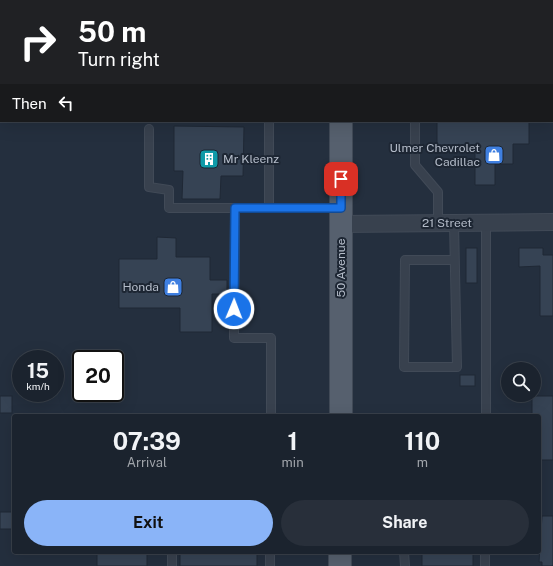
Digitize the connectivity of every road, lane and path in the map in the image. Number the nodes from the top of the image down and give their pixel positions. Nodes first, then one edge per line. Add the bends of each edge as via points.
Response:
1 (269, 122) dead end
2 (341, 122) edge
3 (415, 122) edge
4 (149, 129) dead end
5 (235, 208) junction
6 (269, 208) junction
7 (341, 216) junction
8 (553, 222) edge
9 (446, 223) junction
10 (486, 223) junction
11 (454, 260) junction
12 (271, 414) edge
13 (340, 414) edge
14 (486, 414) edge
15 (172, 554) edge
16 (270, 554) edge
17 (340, 554) edge
18 (404, 554) edge
19 (486, 554) edge
20 (172, 566) edge
21 (270, 566) edge
22 (340, 566) edge
23 (406, 566) edge
24 (485, 566) edge

1 - 6 lane
2 - 7 main road, 50 Avenue
3 - 9 lane via 415,165 438,192
4 - 5 lane via 149,187 169,190 169,208
5 - 6 lane
5 - 12 lane via 234,338 271,338
6 - 7 lane
7 - 9 street, 21 Street
7 - 13 main road, 50 Avenue
8 - 10 street, 21 Street
9 - 10 street, 21 Street
9 - 11 lane
10 - 14 lane
11 - 11 lane via 457,366 404,367 405,260
15 - 20 lane
16 - 21 lane
17 - 22 main road
18 - 23 lane
19 - 24 lane

